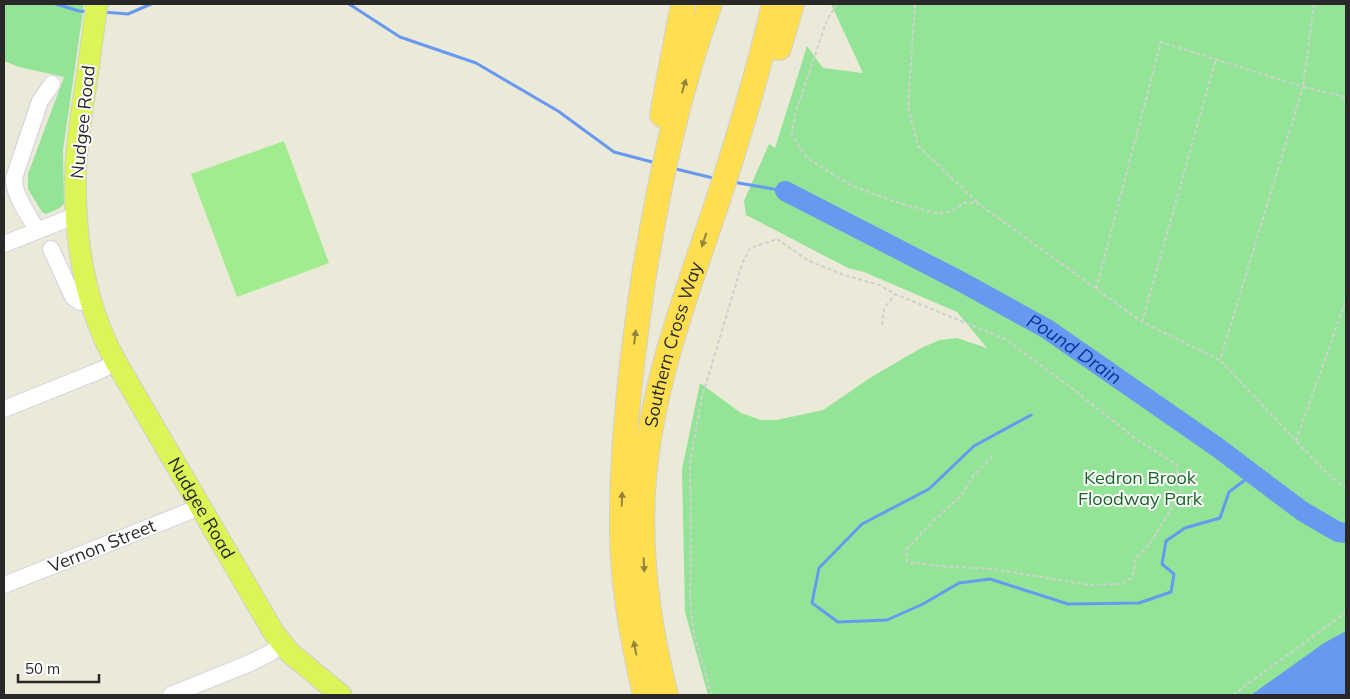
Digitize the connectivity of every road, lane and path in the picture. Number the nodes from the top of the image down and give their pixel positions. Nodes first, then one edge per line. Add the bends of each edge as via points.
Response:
1 (97, 4) edge
2 (683, 4) edge
3 (710, 4) edge
4 (774, 4) edge
5 (792, 4) edge
6 (837, 4) edge
7 (915, 4) edge
8 (1314, 4) edge
9 (1216, 59) junction
10 (52, 84) dead end
11 (1303, 87) junction
12 (1346, 97) edge
13 (662, 149) junction
14 (735, 156) junction
15 (979, 204) junction
16 (77, 215) junction
17 (37, 230) junction
18 (4, 244) edge
19 (51, 249) dead end
20 (1096, 289) junction
21 (895, 294) junction
22 (91, 299) junction
23 (1346, 300) edge
24 (1142, 322) junction
25 (882, 325) dead end
26 (1220, 360) junction
27 (116, 362) junction
28 (4, 410) edge
29 (1296, 441) junction
30 (994, 455) dead end
31 (1346, 488) edge
32 (200, 507) junction
33 (4, 586) edge
34 (1346, 612) edge
35 (282, 644) junction
36 (171, 695) edge
37 (341, 695) edge
38 (646, 695) edge
39 (666, 695) edge
40 (712, 695) edge
41 (1233, 695) edge

1 - 16 main road, Nudgee Road via 78,143
2 - 13 highway via 669,76
13 -> 3 highway
4 - 14 highway, Southern Cross Way
5 - 14 highway via 771,74
6 - 15 path via 827,20 795,114 792,135 799,147 807,158 852,186 902,204 936,213 950,212 964,203
7 - 15 path via 908,107 918,146
8 - 11 path
9 - 11 path
9 - 20 path via 1162,42
9 - 24 path
10 - 17 street, Nudgee Road via 40,101 14,178 16,192
11 - 12 path
11 - 26 path
38 -> 13 highway, Southern Cross Way via 630,619 625,574 623,474 628,392
14 -> 39 highway, Southern Cross Way via 672,334 652,419 644,477 645,578 652,633
15 - 20 path
16 - 17 street
16 - 22 main road, Nudgee Road
17 - 18 street
19 - 22 street via 73,297 80,302
20 - 24 path
21 - 25 path via 884,309
21 - 30 path via 1005,339 1136,439 1176,464 1181,491 1150,545 1135,559 1133,577 1121,584 1088,585 993,569 907,562 906,550 961,496 974,475
21 - 40 path via 880,285 809,261 776,239 750,248 742,264 702,398 690,462 690,601 694,634
22 - 27 main road, Nudgee Road
23 - 29 path
24 - 26 path
26 - 29 path
27 - 28 street
27 - 32 main road, Nudgee Road
29 - 31 path
32 - 33 street, Vernon Street
32 - 35 main road, Nudgee Road
34 - 41 path
35 - 36 street via 250,663
35 - 37 main road, Nudgee Road

